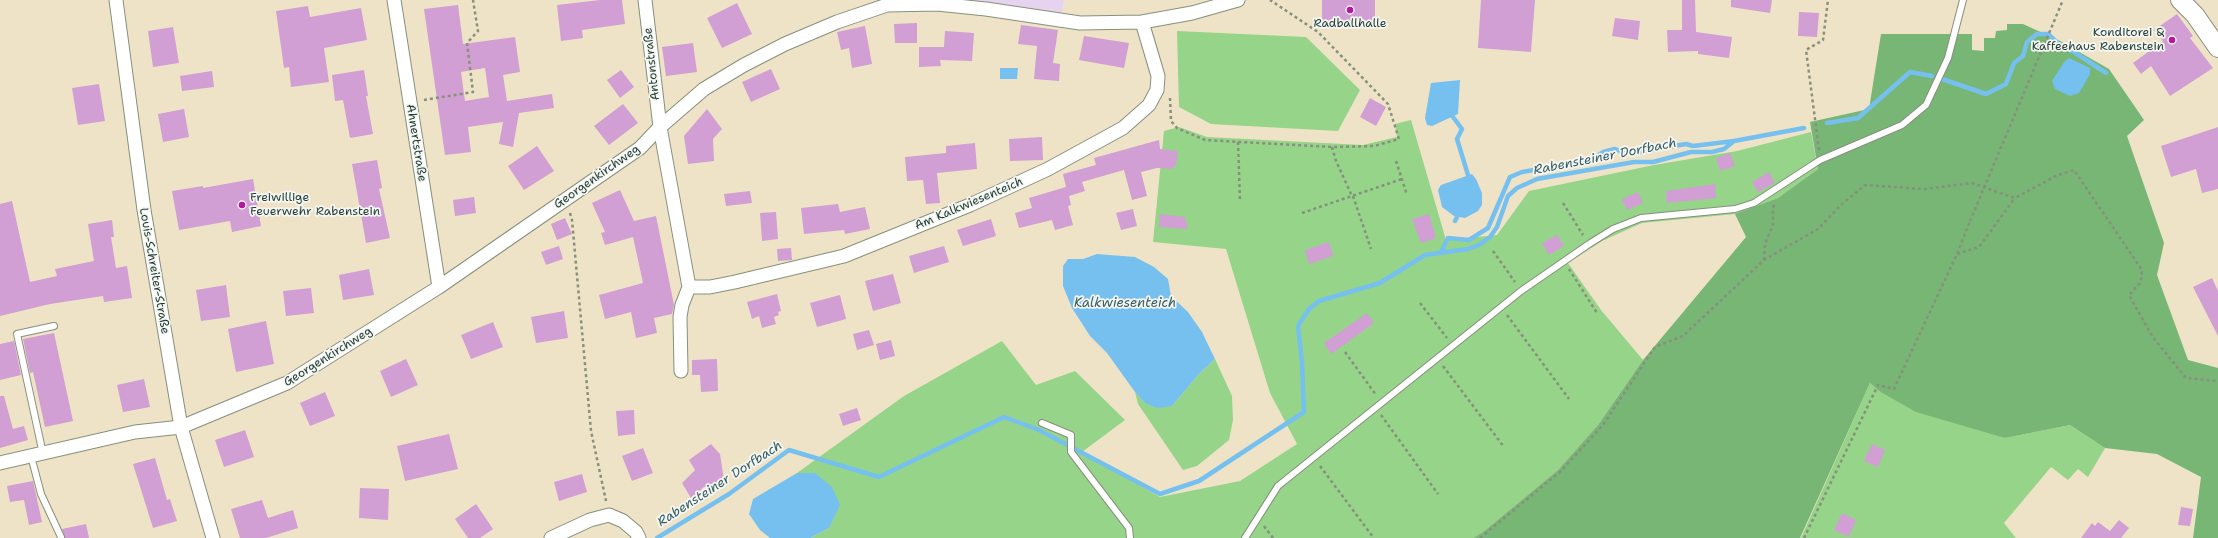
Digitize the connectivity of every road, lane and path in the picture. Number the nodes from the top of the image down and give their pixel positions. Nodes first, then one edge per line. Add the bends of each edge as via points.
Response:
1 (116, 0) edge
2 (394, 0) edge
3 (473, 0) edge
4 (646, 0) edge
5 (1238, 0) edge
6 (1270, 0) edge
7 (1828, 0) edge
8 (1963, 0) edge
9 (2063, 0) edge
10 (2180, 0) edge
11 (1142, 22) junction
12 (2218, 48) edge
13 (1156, 90) junction
14 (410, 102) junction
15 (660, 127) junction
16 (1238, 142) junction
17 (1332, 147) junction
18 (1820, 160) junction
19 (1396, 161) dead end
20 (1402, 179) junction
21 (1407, 195) dead end
22 (1352, 196) junction
23 (2016, 198) junction
24 (565, 200) junction
25 (1240, 201) dead end
26 (1563, 203) dead end
27 (1302, 213) dead end
28 (1773, 214) dead end
29 (1589, 244) junction
30 (1371, 249) dead end
31 (1493, 251) dead end
32 (1957, 254) junction
33 (1564, 260) junction
34 (1764, 260) junction
35 (439, 287) junction
36 (689, 288) junction
37 (1521, 291) junction
38 (1420, 303) dead end
39 (1500, 307) junction
40 (1597, 313) dead end
41 (54, 326) dead end
42 (1452, 345) junction
43 (1345, 352) dead end
44 (1436, 358) junction
45 (681, 371) dead end
46 (2218, 381) edge
47 (1569, 399) dead end
48 (1382, 403) junction
49 (1376, 408) junction
50 (1042, 423) dead end
51 (181, 427) junction
52 (1504, 447) dead end
53 (37, 455) junction
54 (1314, 457) junction
55 (0, 463) edge
56 (1438, 494) dead end
57 (609, 515) junction
58 (61, 537) edge
59 (213, 538) edge
60 (551, 538) edge
61 (639, 538) edge
62 (1130, 538) edge
63 (1245, 538) edge
64 (1373, 538) edge
65 (1480, 538) edge
66 (1804, 538) edge

1 - 51 street, Louis-Schreiter-Straße via 144,210
2 - 14 street, Ahnertstraße
3 - 14 path via 478,31 467,43 473,92
4 - 15 street, Antonstraße
5 - 11 street, Georgenkirchweg via 1192,13
6 - 17 path via 1318,32 1388,104 1399,139 1374,146
7 - 18 path via 1824,40 1806,50
8 - 18 lane via 1963,8 1948,58 1926,105 1902,125
9 - 32 path, bridge
10 - 12 main road via 2195,15
11 - 13 street, Am Kalkwiesenteich via 1158,76
11 - 15 street, Georgenkirchweg via 1080,23 944,5 887,5 837,22 744,65 704,89
13 - 16 path via 1170,90 1171,121 1177,128 1205,140
13 - 36 street, Am Kalkwiesenteich via 1149,105 1123,128 1048,169 970,205 844,256 735,282
14 - 35 street, Ahnertstraße
15 - 24 street, Georgenkirchweg via 640,148
15 - 36 street
16 - 17 path
16 - 25 path
17 - 22 path
18 - 29 lane via 1754,203 1736,209 1641,218 1613,229
19 - 20 path
20 - 21 path
20 - 22 path
22 - 27 path
22 - 30 path
23 - 32 path via 1979,247
23 - 34 path via 1972,183 1924,189 1864,185 1840,205 1818,229
23 - 46 path via 2056,176 2074,170 2142,270 2141,282 2129,295 2152,336 2186,378
24 - 35 street, Georgenkirchweg
24 - 57 path via 572,220 591,431
26 - 29 path
28 - 34 path via 1773,225 1765,244
29 - 33 lane
31 - 37 path
32 - 66 path via 1894,389 1878,385
33 - 37 lane
33 - 40 path
34 - 65 path via 1683,336 1655,347 1603,425 1561,471
35 - 51 street, Georgenkirchweg via 287,384
36 - 45 street via 680,317
37 - 39 lane
38 - 42 path
39 - 42 lane
39 - 47 path
41 - 53 lane via 17,334
42 - 44 lane
43 - 48 path
44 - 48 lane
44 - 52 path
48 - 49 lane
49 - 54 lane
49 - 56 path
50 - 62 lane via 1071,435 1071,452 1129,528
51 - 53 street, Georgenkirchweg via 135,432
51 - 59 street, Louis-Schreiter-Straße
53 - 55 street, Georgenkirchweg
53 - 58 lane via 40,494
54 - 63 lane via 1278,486
54 - 64 path
57 - 60 street via 590,520
57 - 61 street via 623,522 636,532

